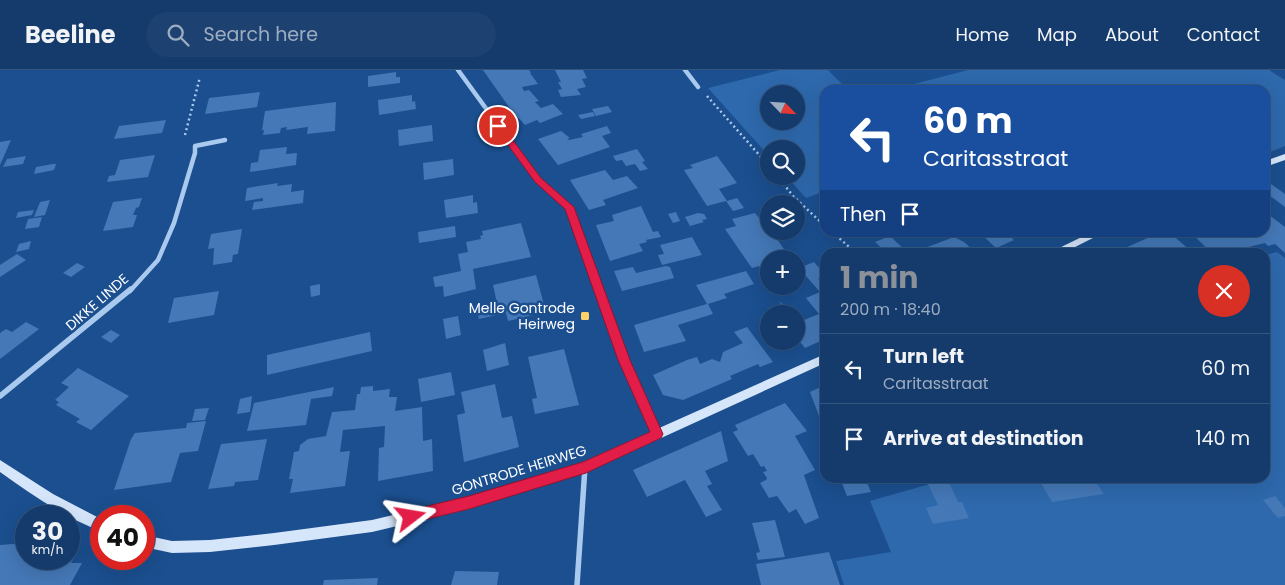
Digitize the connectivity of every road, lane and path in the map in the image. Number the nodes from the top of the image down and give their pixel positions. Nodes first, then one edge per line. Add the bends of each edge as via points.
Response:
1 (458, 70) edge
2 (685, 70) edge
3 (200, 78) dead end
4 (698, 87) joint
5 (225, 140) dead end
6 (195, 153) junction
7 (760, 156) edge
8 (1285, 157) edge
9 (1270, 162) edge
10 (784, 185) edge
11 (820, 221) edge
12 (838, 237) edge
13 (1090, 237) edge
14 (850, 248) edge
15 (1067, 248) edge
16 (820, 360) edge
17 (0, 396) edge
18 (657, 434) junction
19 (0, 465) edge
20 (586, 467) junction
21 (90, 520) edge
22 (155, 543) edge
23 (577, 585) edge

1 - 18 street via 538,180 569,207 624,360
2 - 4 street
3 - 6 path via 182,145
4 - 7 path
5 - 6 street via 195,146
6 - 17 street, DIKKE LINDE via 174,223 158,260 126,295
8 - 9 street
10 - 11 path
12 - 14 path
13 - 15 street
16 - 18 street, GONTRODE HEIRWEG
18 - 20 street, GONTRODE HEIRWEG
19 - 21 street via 32,488
20 - 22 street, GONTRODE HEIRWEG via 469,503 372,526 210,546 172,547
20 - 23 street

